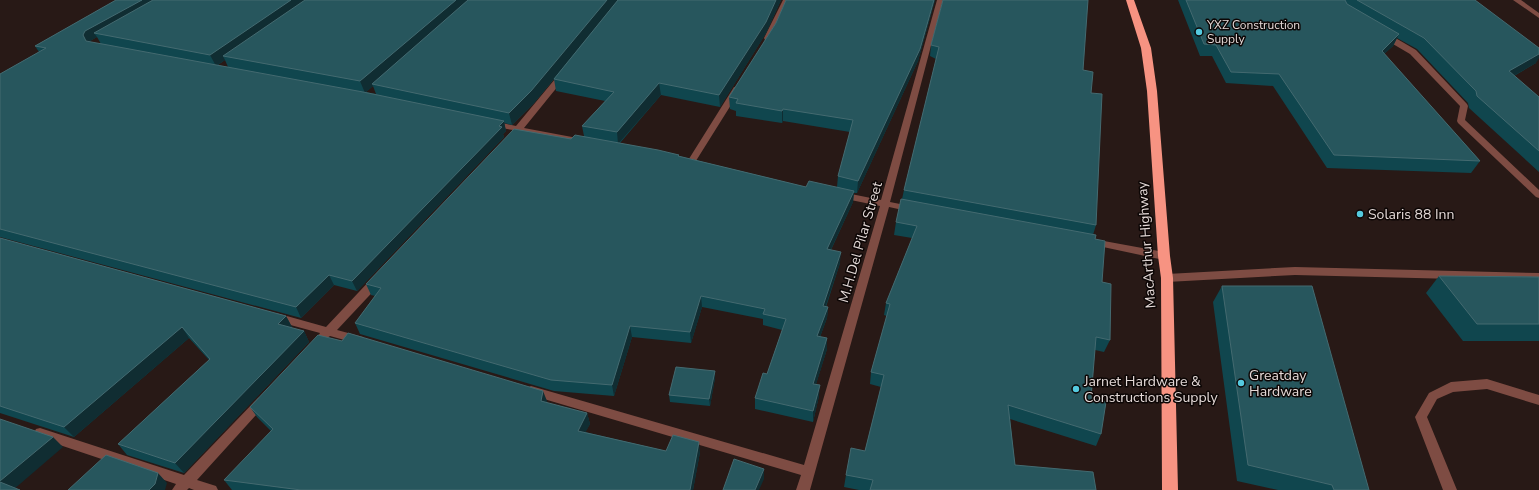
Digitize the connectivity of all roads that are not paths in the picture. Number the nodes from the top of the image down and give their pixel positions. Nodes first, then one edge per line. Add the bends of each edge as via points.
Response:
1 (786, 0) edge
2 (940, 0) edge
3 (1130, 0) edge
4 (1516, 0) edge
5 (1539, 16) edge
6 (1379, 32) edge
7 (763, 47) edge
8 (569, 68) edge
9 (742, 81) edge
10 (481, 122) edge
11 (518, 130) junction
12 (508, 141) edge
13 (597, 144) edge
14 (691, 162) edge
15 (831, 192) edge
16 (1539, 195) edge
17 (886, 204) junction
18 (924, 211) edge
19 (1086, 241) edge
20 (1164, 256) junction
21 (383, 274) edge
22 (1539, 277) edge
23 (1167, 278) junction
24 (267, 314) edge
25 (328, 331) junction
26 (366, 342) edge
27 (318, 343) edge
28 (519, 387) edge
29 (268, 395) edge
30 (1539, 400) edge
31 (30, 429) edge
32 (808, 472) junction
33 (183, 486) edge
34 (212, 490) edge
35 (803, 490) edge
36 (1170, 490) edge
37 (1450, 490) edge

1 - 7 street
2 - 17 street, M.H.Del Pilar Street
3 - 20 highway, MacArthur Highway via 1146,48 1152,91
4 - 5 street
6 - 16 street via 1413,52 1464,106 1461,121
8 - 11 street
9 - 14 street
10 - 11 street
11 - 12 street
11 - 13 street
15 - 17 street
17 - 18 street
17 - 32 street, M.H.Del Pilar Street
19 - 20 street
20 - 23 highway, MacArthur Highway
21 - 25 street
22 - 23 street via 1295,270
23 - 36 highway, MacArthur Highway
24 - 25 street
25 - 26 street
25 - 27 street
28 - 32 street
29 - 33 street
30 - 37 street via 1487,384 1451,387 1433,396 1421,416
31 - 33 street
32 - 35 street, M.H.Del Pilar Street
33 - 34 street

